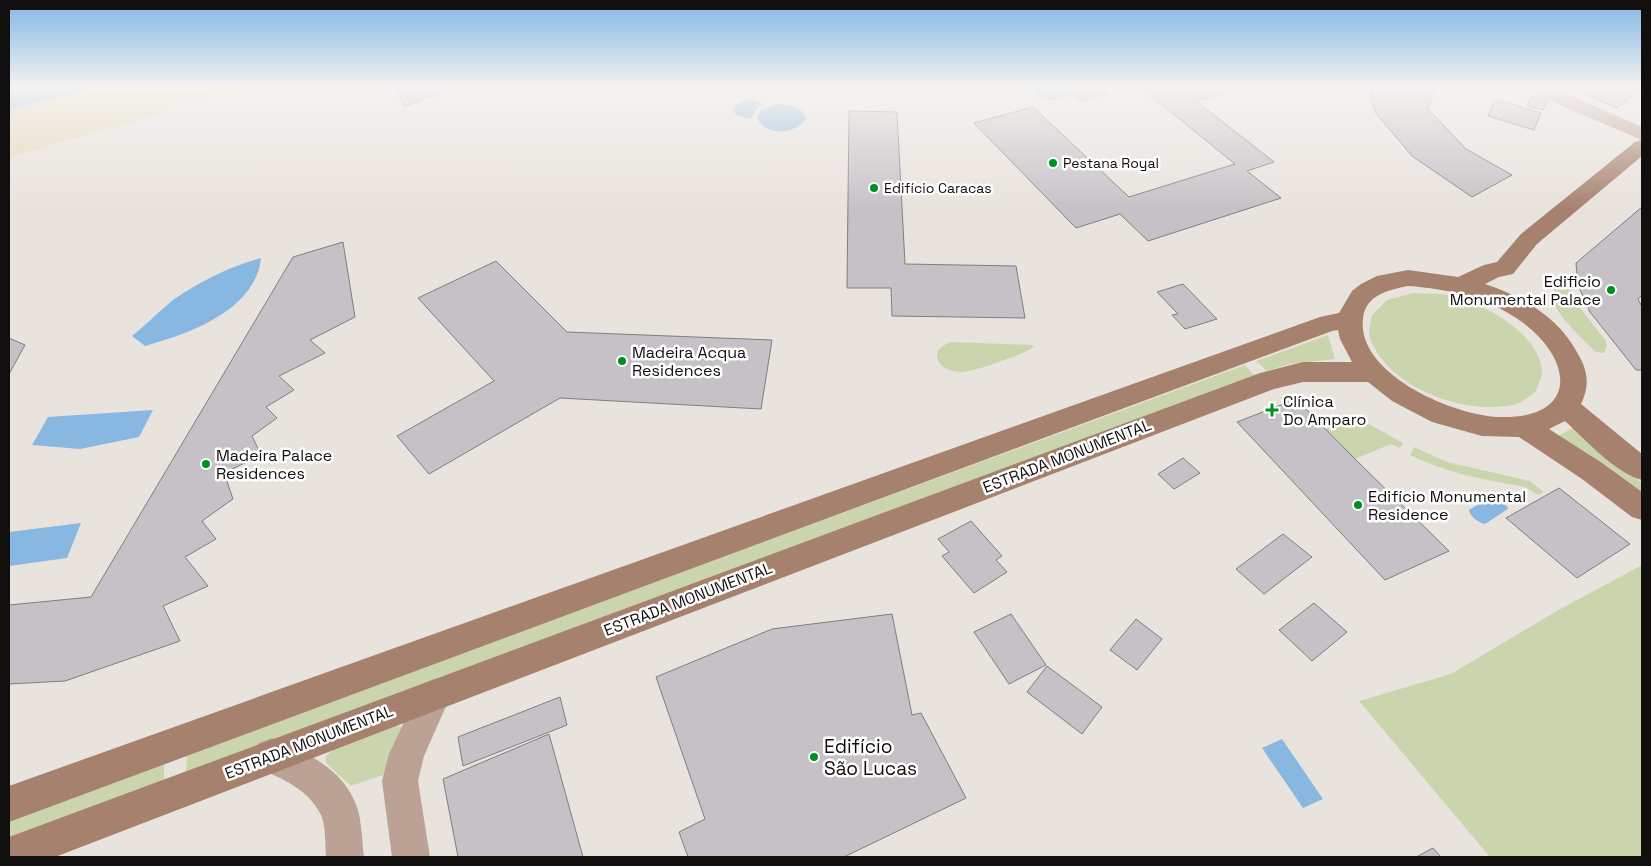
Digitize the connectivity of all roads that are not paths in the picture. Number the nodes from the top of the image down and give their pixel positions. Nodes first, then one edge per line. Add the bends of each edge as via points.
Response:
1 (1627, 127) edge
2 (1642, 134) edge
3 (1642, 146) edge
4 (1505, 268) junction
5 (1462, 284) junction
6 (1518, 308) junction
7 (1350, 320) junction
8 (1374, 372) junction
9 (1566, 406) junction
10 (1524, 427) junction
11 (1642, 469) edge
12 (1642, 508) edge
13 (434, 695) junction
14 (272, 756) junction
15 (9, 804) edge
16 (9, 856) edge
17 (345, 857) edge
18 (411, 857) edge

1 - 2 street
3 - 4 main road via 1530,239
4 - 5 main road
4 - 6 main road
5 - 6 main road
5 - 7 main road via 1408,278 1385,282 1366,291 1354,304
6 - 9 main road via 1543,326 1562,347 1573,368 1575,389
7 - 8 main road via 1351,336
7 - 15 main road, ESTRADA MONUMENTAL via 1330,323
8 - 10 main road via 1392,388 1438,413 1465,422
8 - 13 main road, ESTRADA MONUMENTAL via 1303,372 1270,380
9 - 10 main road via 1554,417
9 - 11 main road
10 - 12 main road
13 - 14 main road, ESTRADA MONUMENTAL
13 - 18 street via 407,754 400,781
14 - 16 main road, ESTRADA MONUMENTAL
14 - 17 street via 300,768 322,786 339,809

